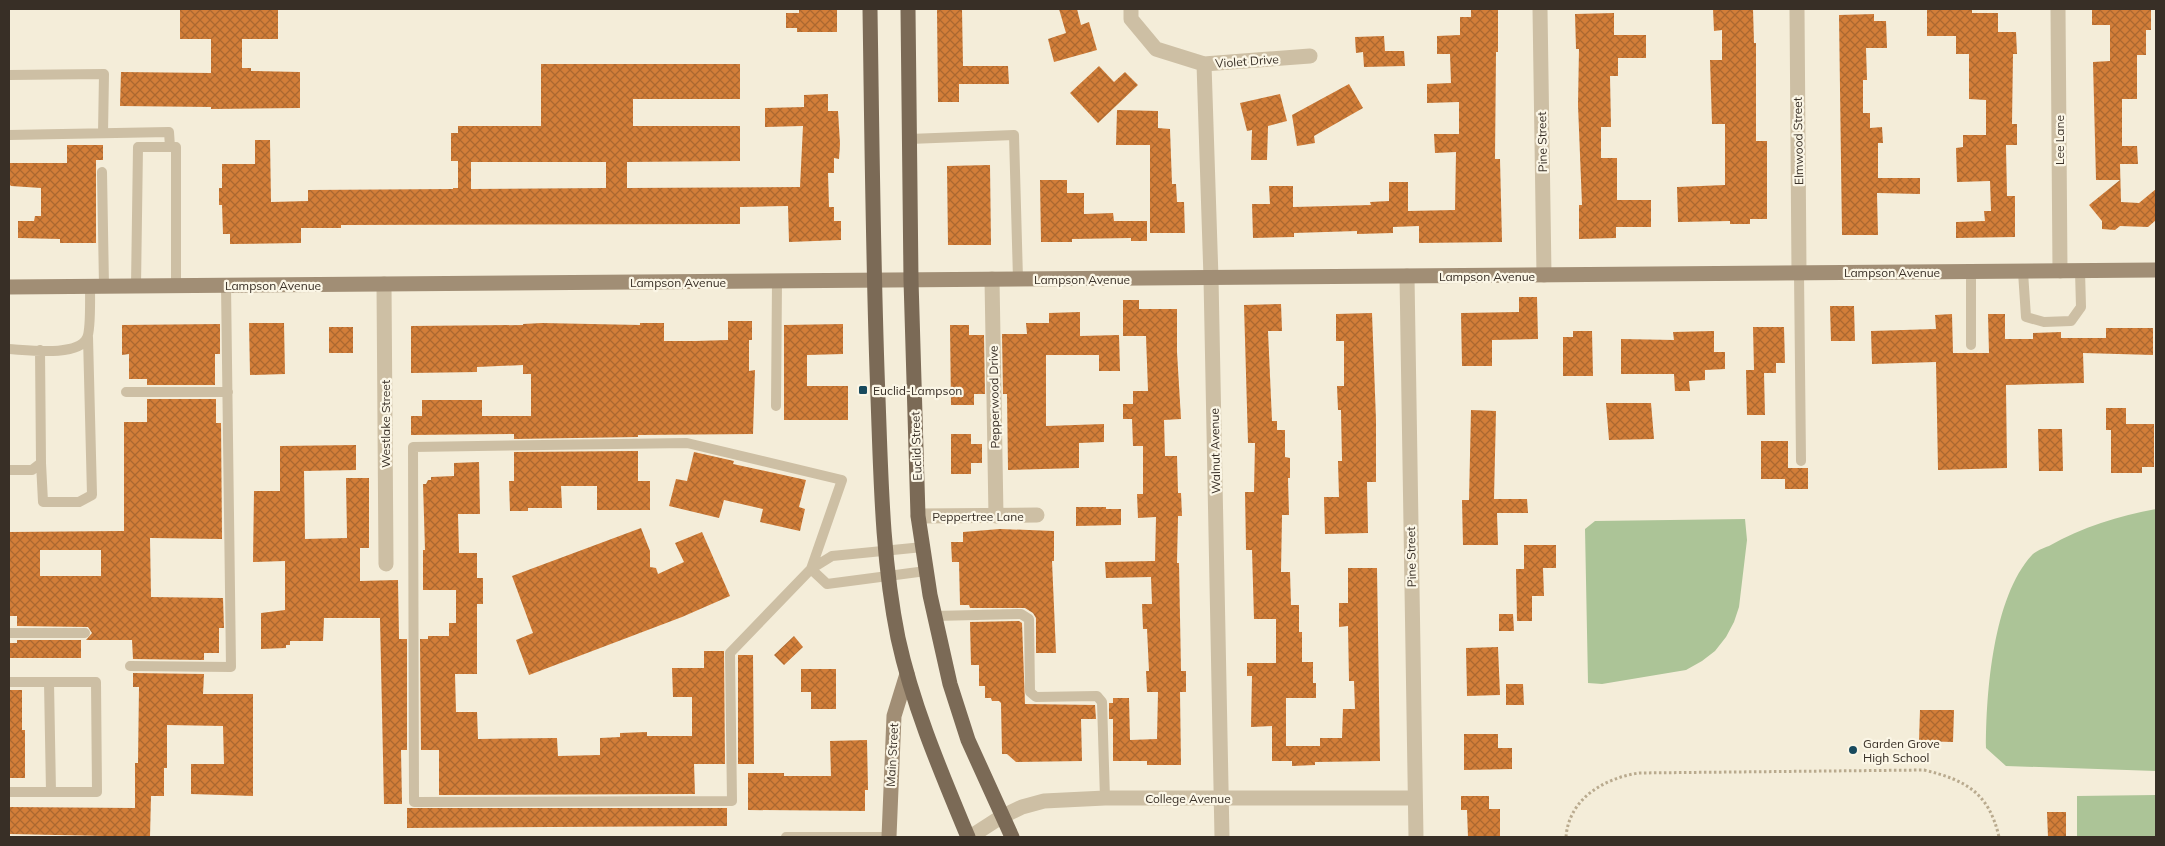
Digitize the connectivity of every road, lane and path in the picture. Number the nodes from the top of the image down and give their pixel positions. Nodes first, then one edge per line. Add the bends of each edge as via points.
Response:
1 (870, 9) edge
2 (908, 9) edge
3 (1131, 9) edge
4 (1540, 9) edge
5 (1797, 9) edge
6 (2058, 9) edge
7 (1310, 56) dead end
8 (1204, 64) junction
9 (9, 75) edge
10 (104, 133) junction
11 (9, 135) edge
12 (909, 138) junction
13 (170, 147) junction
14 (102, 172) dead end
15 (2156, 270) edge
16 (2060, 271) junction
17 (2080, 271) junction
18 (1970, 272) junction
19 (2023, 272) junction
20 (1799, 273) junction
21 (1544, 275) junction
22 (1407, 276) junction
23 (1211, 278) junction
24 (992, 279) junction
25 (1018, 279) junction
26 (874, 280) junction
27 (911, 280) junction
28 (777, 281) junction
29 (384, 284) junction
30 (226, 285) junction
31 (97, 286) junction
32 (136, 286) junction
33 (176, 286) junction
34 (9, 287) edge
35 (88, 336) junction
36 (1972, 345) dead end
37 (9, 350) edge
38 (40, 350) junction
39 (126, 392) dead end
40 (228, 392) junction
41 (776, 406) dead end
42 (1801, 461) dead end
43 (41, 463) junction
44 (9, 470) edge
45 (1037, 515) dead end
46 (918, 516) junction
47 (996, 516) junction
48 (923, 547) junction
49 (886, 552) junction
50 (386, 564) dead end
51 (811, 569) junction
52 (926, 571) junction
53 (888, 576) junction
54 (934, 616) junction
55 (9, 633) edge
56 (85, 633) dead end
57 (130, 666) dead end
58 (907, 674) junction
59 (9, 682) edge
60 (44, 682) junction
61 (9, 792) edge
62 (51, 792) junction
63 (1105, 798) junction
64 (1222, 798) junction
65 (1415, 798) junction
66 (1001, 817) junction
67 (786, 837) edge
68 (889, 837) edge
69 (969, 837) edge
70 (1012, 837) edge
71 (1222, 837) edge
72 (1416, 837) edge
73 (1566, 837) edge
74 (1999, 837) edge

1 - 26 main road
2 - 12 main road, Euclid Street
3 - 8 street, Violet Drive via 1131,19 1156,49
4 - 21 street, Pine Street
5 - 20 street, Elmwood Street
6 - 16 street, Lee Lane
7 - 8 street, Violet Drive
8 - 23 street, Walnut Avenue
9 - 10 lane via 104,74
10 - 11 lane
10 - 13 lane via 169,132
12 - 25 lane via 1014,135
12 - 27 main road, Euclid Street
13 - 32 lane via 138,146
13 - 33 lane via 176,147
14 - 31 lane
15 - 17 street, Lampson Avenue
16 - 17 street, Lampson Avenue
16 - 19 street, Lampson Avenue
17 - 19 lane via 2081,308 2071,321 2044,322 2026,317
18 - 19 street, Lampson Avenue
18 - 20 street, Lampson Avenue
18 - 36 lane
20 - 21 street, Lampson Avenue
20 - 42 lane
21 - 22 street, Lampson Avenue
22 - 23 street, Lampson Avenue
22 - 65 street, Pine Street
23 - 25 street, Lampson Avenue
23 - 64 street, Walnut Avenue
24 - 25 street, Lampson Avenue
24 - 27 street, Lampson Avenue
24 - 47 street, Pepperwood Drive
26 - 27 street, Lampson Avenue
26 - 28 street, Lampson Avenue
26 - 49 main road via 881,500
27 - 46 main road, Euclid Street
28 - 29 street, Lampson Avenue
28 - 41 lane
29 - 30 street, Lampson Avenue
29 - 50 street, Westlake Street
30 - 33 street, Lampson Avenue
30 - 40 lane
31 - 32 street, Lampson Avenue
31 - 34 street, Lampson Avenue
31 - 35 lane
32 - 33 street, Lampson Avenue
35 - 38 lane via 81,346 68,350
35 - 43 lane via 92,495 79,502 43,502
37 - 38 lane
38 - 43 lane
39 - 40 lane
40 - 57 lane via 231,667
43 - 44 lane via 32,470
45 - 47 street, Peppertree Lane
46 - 47 street, Peppertree Lane
46 - 48 main road, Euclid Street
48 - 49 lane
48 - 52 main road, Euclid Street
49 - 51 lane via 832,556
49 - 53 main road
51 - 51 lane via 842,480 687,443 414,447 414,802 732,801 730,653
51 - 53 lane via 828,584
52 - 53 lane
52 - 54 main road, Euclid Street
53 - 58 main road
54 - 63 lane via 1021,614 1028,619 1030,692 1036,697 1097,696 1102,702
54 - 66 main road, Euclid Street via 965,730
55 - 56 lane
58 - 68 street, Main Street via 894,716
58 - 69 main road via 936,762
59 - 60 lane
60 - 62 lane
60 - 62 lane via 96,682 97,792
61 - 62 lane
63 - 64 street, College Avenue
63 - 66 street, College Avenue via 1044,801
64 - 65 street, College Avenue
64 - 71 street, Walnut Avenue
65 - 72 street, Pine Street
66 - 69 street, College Avenue
66 - 70 main road, Euclid Street
67 - 68 lane
73 - 74 path via 1572,815 1585,797 1598,786 1620,776 1639,773 1924,770 1964,783 1982,798 1995,818

